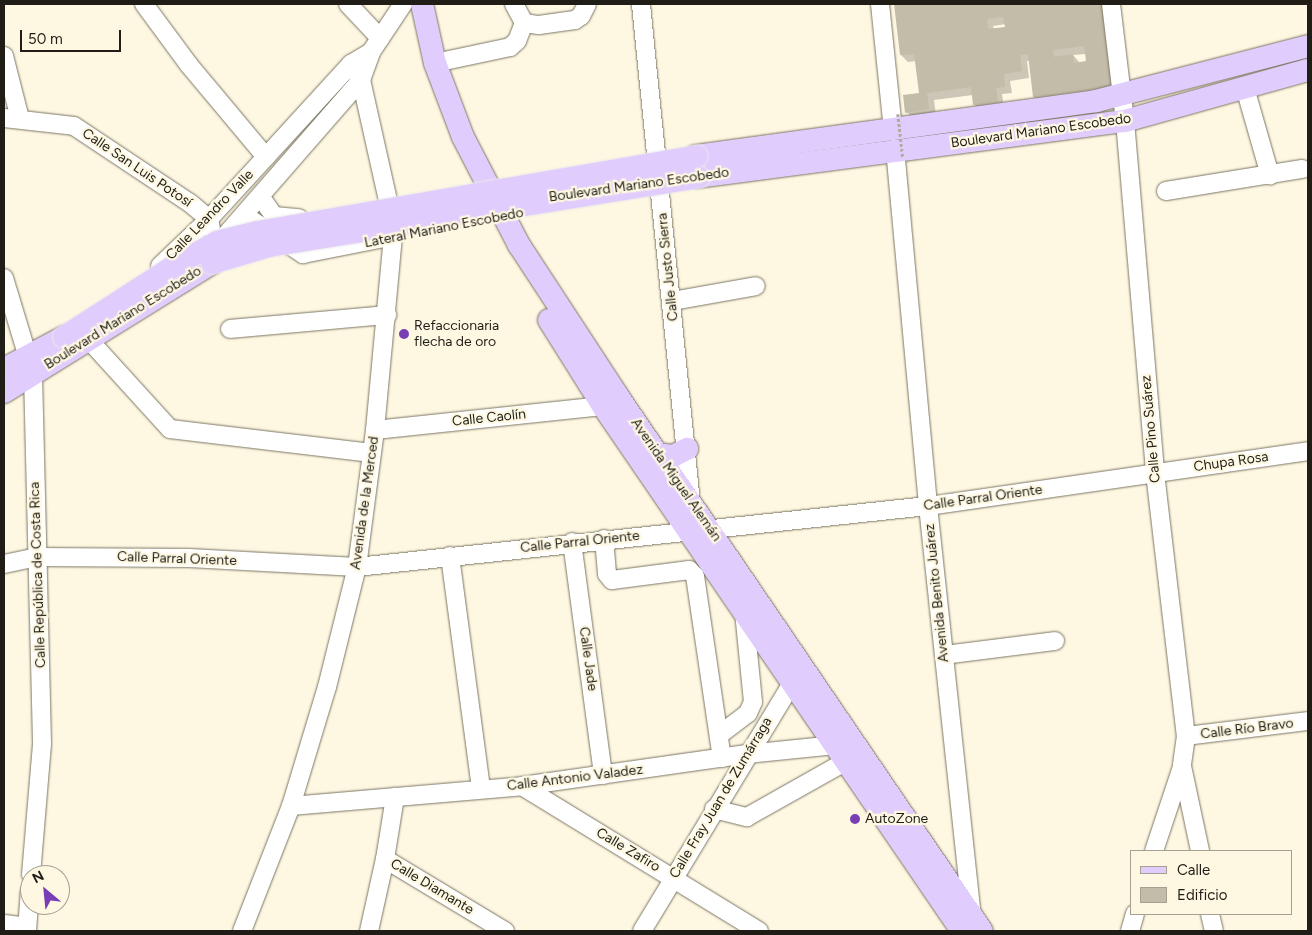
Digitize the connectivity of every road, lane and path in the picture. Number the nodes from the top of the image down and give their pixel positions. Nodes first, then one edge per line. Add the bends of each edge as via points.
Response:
1 (144, 4) edge
2 (348, 4) edge
3 (403, 4) edge
4 (409, 4) edge
5 (416, 4) edge
6 (422, 4) edge
7 (514, 4) edge
8 (587, 4) edge
9 (641, 4) edge
10 (880, 4) edge
11 (1111, 4) edge
12 (524, 22) junction
13 (376, 45) junction
14 (1308, 46) edge
15 (4, 56) edge
16 (436, 63) junction
17 (351, 64) junction
18 (1308, 70) edge
19 (361, 80) junction
20 (1245, 88) junction
21 (1122, 96) junction
22 (12, 118) edge
23 (1125, 121) junction
24 (893, 137) junction
25 (266, 157) junction
26 (657, 157) junction
27 (690, 167) junction
28 (1302, 170) dead end
29 (1270, 175) junction
30 (479, 188) junction
31 (660, 189) junction
32 (1166, 191) dead end
33 (260, 196) junction
34 (390, 204) junction
35 (244, 215) junction
36 (497, 218) junction
37 (209, 220) junction
38 (392, 236) junction
39 (203, 267) junction
40 (4, 278) edge
41 (756, 286) dead end
42 (672, 301) junction
43 (8, 309) edge
44 (386, 315) junction
45 (230, 330) dead end
46 (89, 340) junction
47 (30, 364) junction
48 (4, 369) edge
49 (4, 392) edge
50 (603, 406) junction
51 (375, 430) junction
52 (687, 449) junction
53 (1308, 451) edge
54 (372, 453) junction
55 (658, 454) junction
56 (1155, 473) junction
57 (928, 506) junction
58 (697, 521) junction
59 (604, 539) junction
60 (572, 542) junction
61 (450, 556) junction
62 (38, 557) junction
63 (4, 564) edge
64 (357, 567) junction
65 (744, 609) junction
66 (1055, 641) dead end
67 (944, 655) junction
68 (798, 673) junction
69 (1308, 721) edge
70 (719, 735) junction
71 (1186, 736) junction
72 (847, 750) junction
73 (747, 754) junction
74 (722, 758) junction
75 (1182, 766) junction
76 (603, 775) junction
77 (522, 786) junction
78 (481, 789) junction
79 (395, 797) junction
80 (291, 806) junction
81 (714, 809) junction
82 (1154, 850) edge
83 (1200, 850) edge
84 (385, 859) junction
85 (32, 865) edge
86 (674, 878) junction
87 (28, 915) edge
88 (1135, 915) edge
89 (1210, 915) edge
90 (4, 924) edge
91 (27, 929) edge
92 (966, 929) edge
93 (242, 931) edge
94 (368, 931) edge
95 (505, 931) edge
96 (642, 931) edge
97 (758, 931) edge
98 (1130, 931) edge
99 (1214, 931) edge

1 - 25 street via 189,65
2 - 13 street
3 - 13 street, Calle Leandro Valle
4 - 30 main road, Avenida Miguel Alemán via 440,113
5 - 30 street via 442,98
6 - 16 main road, Avenida Miguel Alemán
7 - 12 street
8 - 12 street via 582,16 575,20 539,25
9 - 26 street, Calle Justo Sierra
10 - 24 street, Avenida Benito Juárez
11 - 21 street, Calle Pino Suárez
12 - 16 street via 517,41 510,47
13 - 17 street, Calle Leandro Valle
13 - 19 street, Calle Leandro Valle
14 - 21 main road, Boulevard Mariano Escobedo
15 - 22 street
16 - 30 main road, Avenida Miguel Alemán
17 - 19 street, Avenida de la Merced
17 - 25 street, Calle Leandro Valle
18 - 20 main road, Boulevard Mariano Escobedo
19 - 33 street, Calle Leandro Valle
19 - 34 street, Avenida de la Merced
20 - 23 main road, Boulevard Mariano Escobedo
20 - 29 street
21 - 23 street, Calle Pino Suárez
21 - 24 main road, Boulevard Mariano Escobedo
22 - 37 street, Calle San Luis Potosí via 74,126 158,181
23 - 24 main road, Boulevard Mariano Escobedo
23 - 56 street, Calle Pino Suárez
24 - 24 path, bridge
24 - 27 main road, Boulevard Mariano Escobedo
24 - 27 street, Lateral Mariano Escobedo via 854,128
24 - 57 street, Avenida Benito Juárez
25 - 37 street, Calle Leandro Valle
26 - 27 street, Lateral Mariano Escobedo
26 - 30 street, Lateral Mariano Escobedo
26 - 31 street, Calle Justo Sierra
27 - 31 street, Lateral Mariano Escobedo
27 - 39 main road, Boulevard Mariano Escobedo, bridge via 269,246
27 - 47 main road, Boulevard Mariano Escobedo, bridge via 258,232 218,242 182,261 64,337
28 - 29 street
29 - 32 street
30 - 34 street, Lateral Mariano Escobedo
30 - 36 main road, Avenida Miguel Alemán
31 - 36 street, Lateral Mariano Escobedo
31 - 42 street, Calle Justo Sierra
33 - 34 street, Lateral Mariano Escobedo via 270,213 289,220
33 - 35 street, Calle Leandro Valle
34 - 38 street, Avenida de la Merced
35 - 38 street, Lateral Mariano Escobedo via 303,254
35 - 39 street, Calle Leandro Valle
36 - 38 street, Lateral Mariano Escobedo
36 - 50 main road, Avenida Miguel Alemán via 520,274
36 - 55 main road, Avenida Miguel Alemán
36 - 58 street via 566,332
37 - 39 street via 212,240
37 - 47 street, Calle Leandro Valle via 143,278
38 - 44 street, Avenida de la Merced
39 - 46 main road, Boulevard Mariano Escobedo
40 - 43 street, Calle República de Costa Rica
41 - 42 street
42 - 52 street, Calle Justo Sierra
43 - 47 street, Calle República de Costa Rica
44 - 45 street
44 - 51 street, Avenida de la Merced
46 - 47 main road, Boulevard Mariano Escobedo
46 - 54 street via 170,429
47 - 48 main road, Boulevard Mariano Escobedo
47 - 49 main road, Boulevard Mariano Escobedo
47 - 62 street, Calle República de Costa Rica
50 - 51 street, Calle Caolín
50 - 58 main road, Avenida Miguel Alemán
51 - 54 street, Avenida de la Merced
52 - 55 main road via 673,456
52 - 58 street, Calle Justo Sierra
53 - 56 street, Chupa Rosa
54 - 64 street, Avenida de la Merced
55 - 58 main road, Avenida Miguel Alemán
56 - 57 street, Calle Parral Oriente
56 - 71 street, Calle Pino Suárez
57 - 58 street, Calle Parral Oriente
57 - 67 street, Avenida Benito Juárez
58 - 59 street, Calle Parral Oriente
58 - 65 main road, Avenida Miguel Alemán
58 - 68 main road, Avenida Miguel Alemán
59 - 60 street, Calle Parral Oriente
59 - 70 street via 607,574 612,580 689,570 695,576
60 - 61 street, Calle Parral Oriente
60 - 76 street, Calle Jade
61 - 64 street, Calle Parral Oriente
61 - 78 street
62 - 63 street, Calle Parral Oriente
62 - 64 street, Calle Parral Oriente via 190,558
62 - 85 street, Calle República de Costa Rica via 42,744
64 - 80 street, Avenida de la Merced via 327,687
65 - 68 main road, Avenida Miguel Alemán
65 - 70 street via 753,702 748,713
66 - 67 street
67 - 92 street, Avenida Benito Juárez
68 - 72 main road, Avenida Miguel Alemán
68 - 73 street, Calle Fray Juan de Zumárraga
69 - 71 street, Calle Río Bravo
70 - 74 street
71 - 75 street, Calle Pino Suárez
72 - 73 street, Calle Antonio Valadez
72 - 81 street via 747,817
72 - 92 main road, Avenida Miguel Alemán
73 - 74 street, Calle Antonio Valadez
73 - 81 street, Calle Fray Juan de Zumárraga
74 - 76 street, Calle Antonio Valadez
75 - 82 street
75 - 83 street, Calle Pino Suárez
76 - 77 street, Calle Antonio Valadez
77 - 78 street, Calle Antonio Valadez
77 - 86 street, Calle Zafiro
78 - 79 street, Calle Antonio Valadez
79 - 80 street, Calle Antonio Valadez
79 - 84 street
80 - 93 street, Avenida de la Merced
81 - 86 street, Calle Fray Juan de Zumárraga
84 - 94 street
84 - 95 street, Calle Diamante
86 - 96 street, Calle Fray Juan de Zumárraga
86 - 97 street, Calle Zafiro
87 - 91 street
88 - 98 street
89 - 99 street
90 - 91 street

